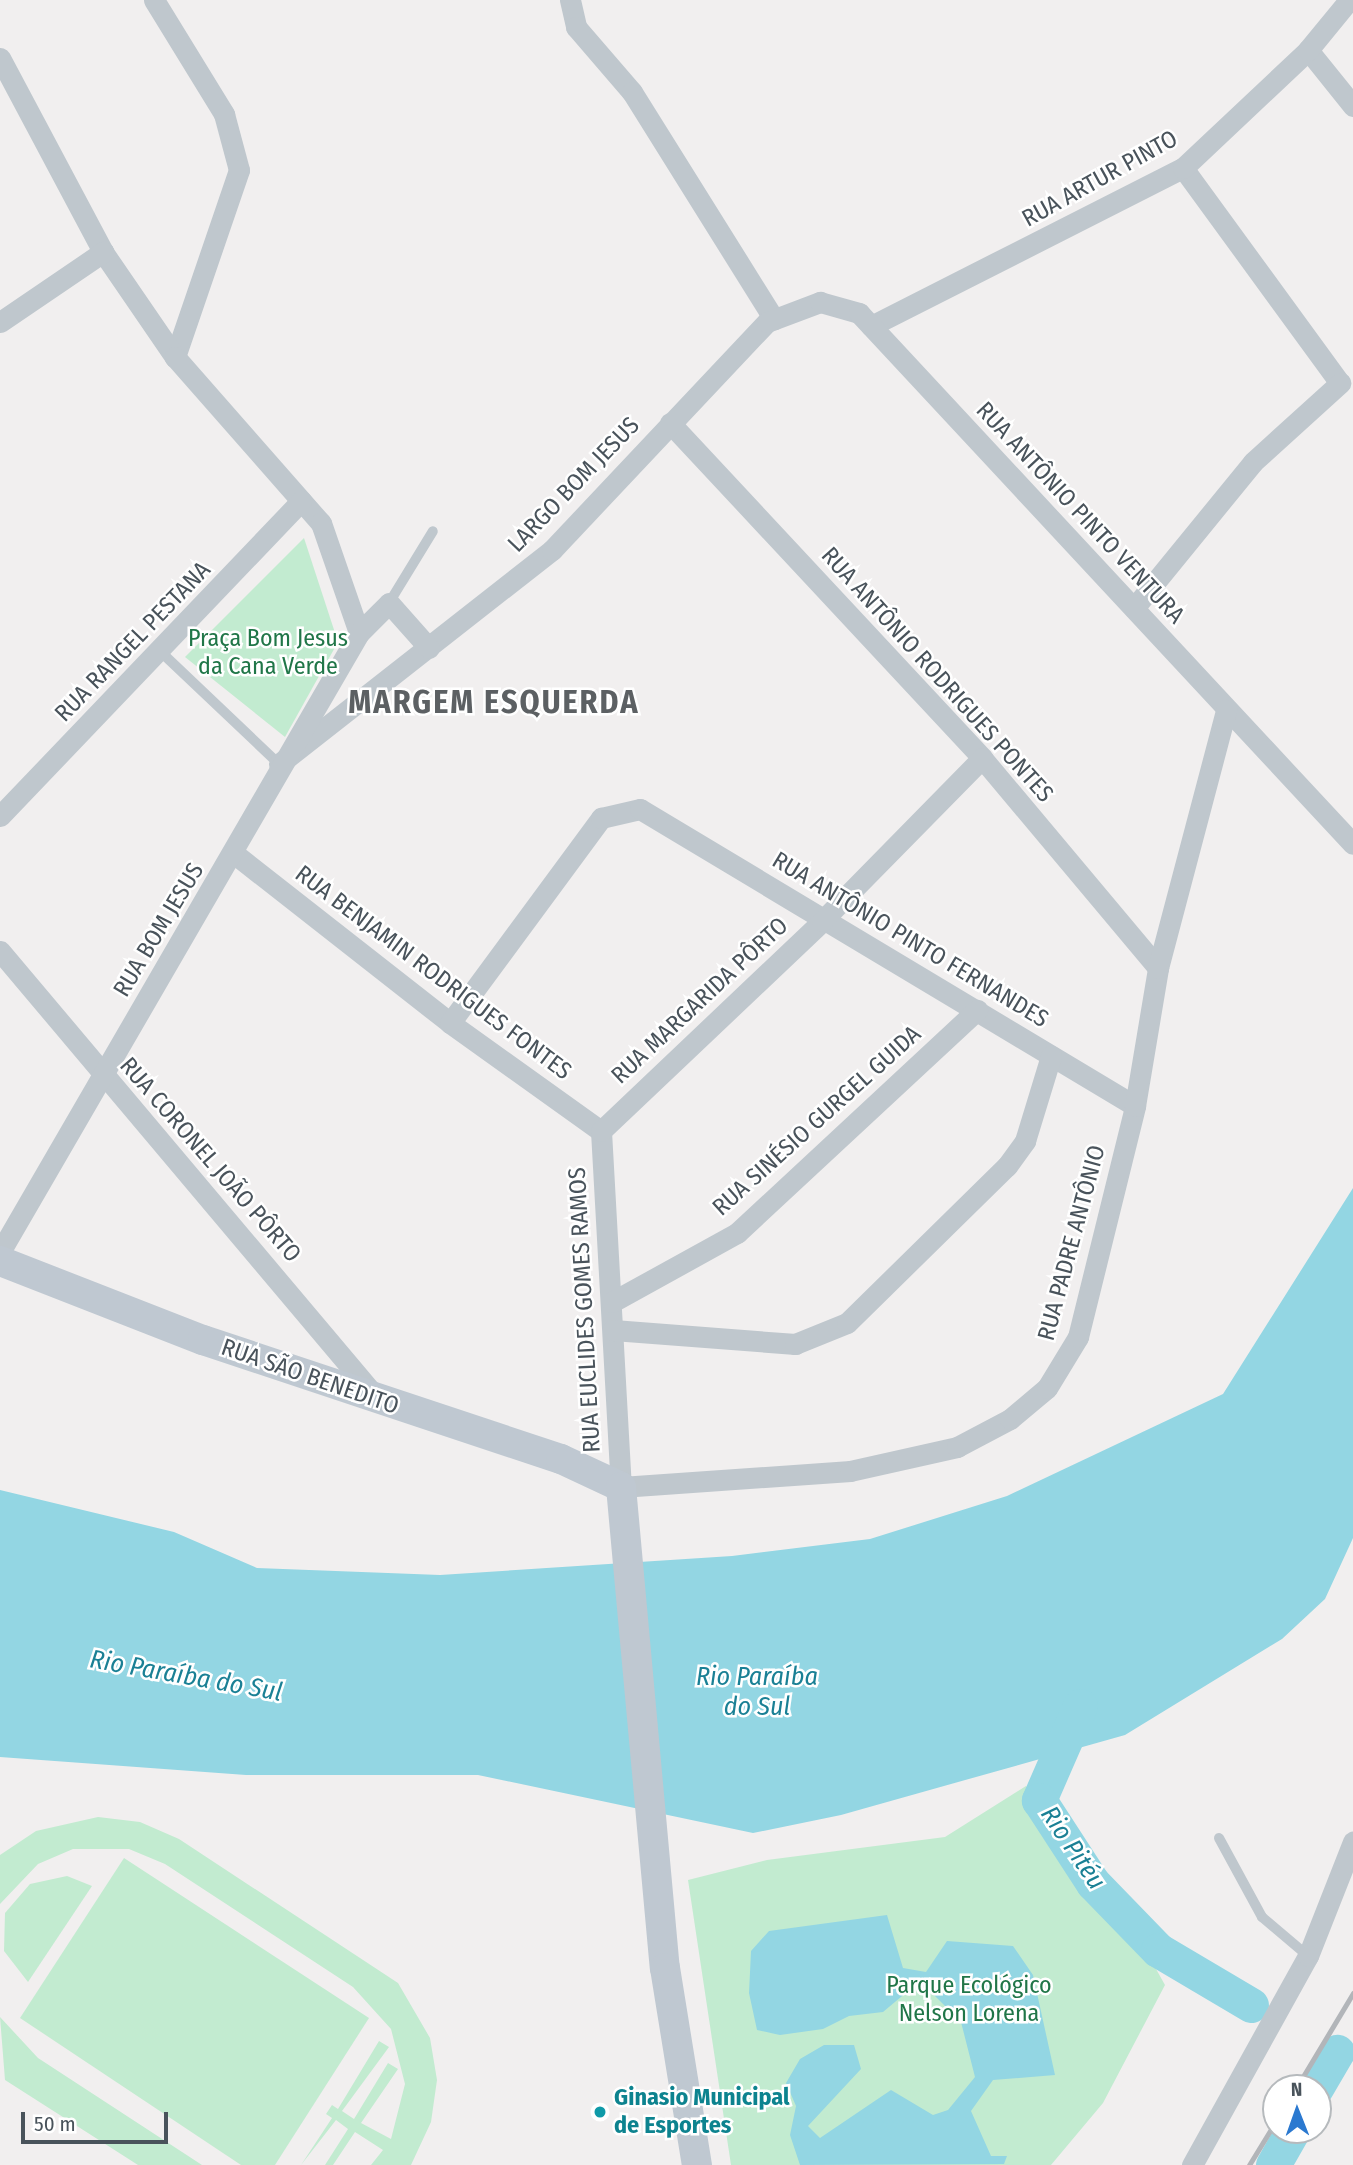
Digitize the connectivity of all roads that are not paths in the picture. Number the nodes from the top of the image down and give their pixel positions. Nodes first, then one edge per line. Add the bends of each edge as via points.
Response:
1 (154, 0) edge
2 (570, 0) edge
3 (1349, 0) edge
4 (1308, 50) junction
5 (0, 58) edge
6 (1353, 106) edge
7 (1183, 168) junction
8 (103, 252) junction
9 (774, 319) junction
10 (0, 322) edge
11 (871, 326) junction
12 (743, 344) joint
13 (176, 357) junction
14 (1347, 385) edge
15 (670, 423) junction
16 (301, 501) junction
17 (433, 531) dead end
18 (389, 603) junction
19 (1135, 608) junction
20 (359, 633) junction
21 (429, 648) junction
22 (162, 653) junction
23 (1226, 710) junction
24 (982, 758) junction
25 (279, 764) junction
26 (0, 816) edge
27 (1353, 844) edge
28 (236, 855) junction
29 (822, 922) junction
30 (0, 951) edge
31 (1158, 968) junction
32 (977, 1010) junction
33 (450, 1023) junction
34 (1051, 1056) junction
35 (103, 1075) junction
36 (1135, 1106) junction
37 (601, 1131) junction
38 (0, 1252) edge
39 (0, 1261) edge
40 (612, 1302) junction
41 (613, 1330) junction
42 (381, 1403) junction
43 (621, 1487) junction
44 (1219, 1838) dead end
45 (1353, 1842) edge
46 (1308, 1956) junction
47 (697, 2165) edge
48 (1192, 2165) edge

1 - 13 street via 224,114 239,170
2 - 9 street via 576,27 632,92
3 - 4 street, RUA ARTUR PINTO
4 - 6 street
4 - 7 street, RUA ARTUR PINTO
5 - 8 street
7 - 11 street, RUA ARTUR PINTO
7 - 14 street
8 - 10 street
8 - 13 street
9 - 11 street, RUA ANTÔNIO PINTO VENTURA via 820,302 846,306
9 - 12 street, RUA ANTÔNIO PINTO VENTURA
11 - 19 street, RUA ANTÔNIO PINTO VENTURA
12 - 15 street, LARGO BOM JESUS
13 - 16 street
14 - 19 street via 1253,461
15 - 21 street, LARGO BOM JESUS via 552,550
15 - 24 street, RUA ANTÔNIO RODRIGUES PONTES
16 - 20 street via 332,542
16 - 22 street, RUA RANGEL PESTANA
17 - 18 lane
18 - 20 street
18 - 21 street
19 - 23 street, RUA ANTÔNIO PINTO VENTURA
20 - 25 street, RUA BOM JESUS
21 - 25 street, LARGO BOM JESUS
22 - 25 lane
22 - 26 street, RUA RANGEL PESTANA
23 - 27 street, RUA ANTÔNIO PINTO VENTURA
23 - 31 street, RUA PADRE ANTÔNIO
24 - 29 street, RUA MARGARIDA PÔRTO
24 - 31 street, RUA ANTÔNIO RODRIGUES PONTES
25 - 28 street, RUA BOM JESUS
28 - 33 street, RUA BENJAMIN RODRIGUES FONTES
28 - 35 street, RUA BOM JESUS
29 - 32 street, RUA ANTÔNIO PINTO FERNANDES
29 - 33 street, RUA ANTÔNIO PINTO FERNANDES via 660,817 628,808 601,818
29 - 37 street, RUA MARGARIDA PÔRTO
30 - 35 street, RUA CORONEL JOÃO PÔRTO
31 - 36 street, RUA PADRE ANTÔNIO
32 - 34 street, RUA ANTÔNIO PINTO FERNANDES
32 - 40 street, RUA SINÉSIO GURGEL GUIDA via 737,1233
33 - 37 street, RUA BENJAMIN RODRIGUES FONTES
34 - 36 street, RUA ANTÔNIO PINTO FERNANDES
34 - 41 street via 1030,1129 1007,1166 847,1323 795,1344
35 - 38 street, RUA BOM JESUS
35 - 42 street, RUA CORONEL JOÃO PÔRTO
36 - 43 street, RUA PADRE ANTÔNIO via 1078,1337 1047,1388 1010,1419 957,1447 850,1471
37 - 40 street, RUA EUCLIDES GOMES RAMOS
39 - 42 main road, RUA SÃO BENEDITO
40 - 41 street, RUA EUCLIDES GOMES RAMOS
41 - 43 street, RUA EUCLIDES GOMES RAMOS
42 - 43 main road, RUA SÃO BENEDITO via 561,1459
43 - 47 main road via 632,1554 676,2059
44 - 46 lane via 1262,1917
45 - 46 street
46 - 48 street

